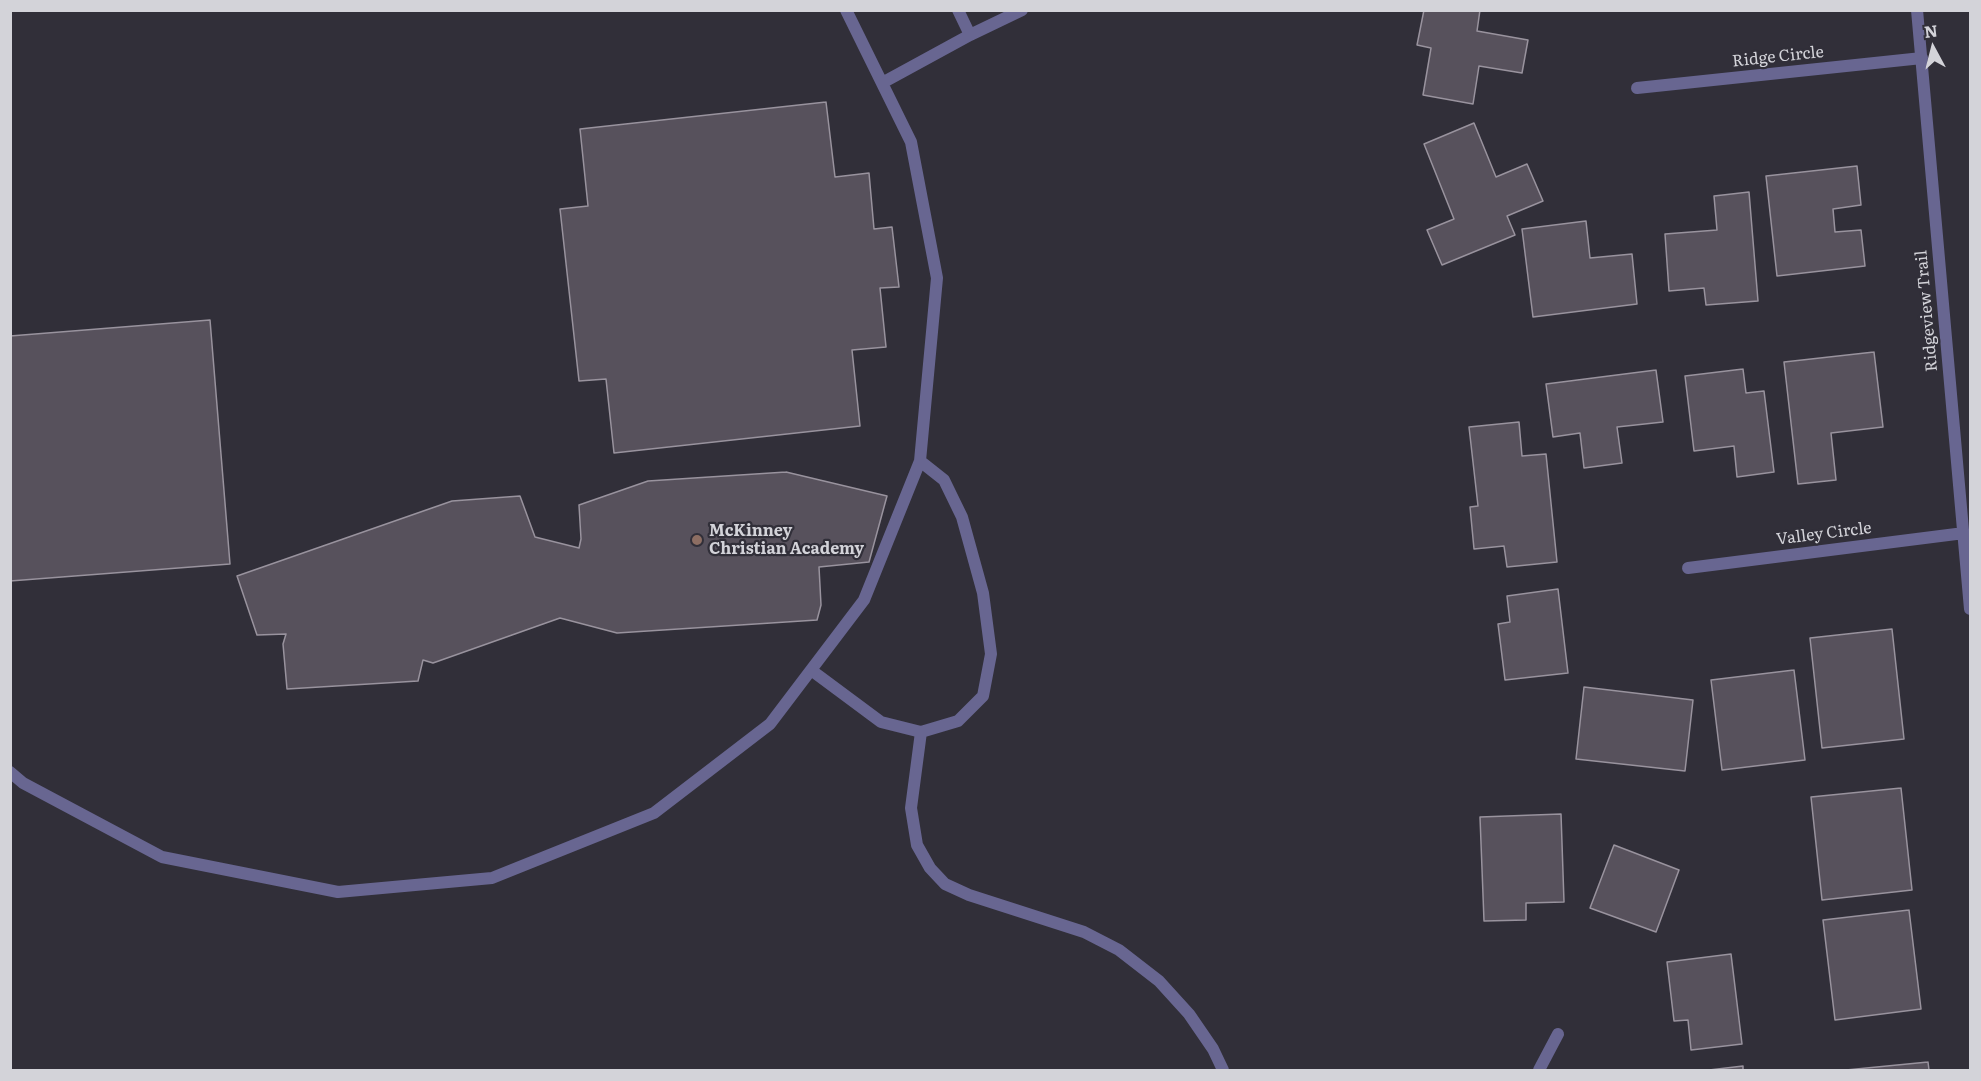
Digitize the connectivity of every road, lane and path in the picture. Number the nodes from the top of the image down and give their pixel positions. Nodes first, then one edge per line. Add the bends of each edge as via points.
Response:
1 (846, 10) edge
2 (958, 10) edge
3 (1022, 10) edge
4 (1917, 10) edge
5 (970, 35) junction
6 (1922, 58) junction
7 (882, 83) junction
8 (1637, 88) dead end
9 (920, 461) junction
10 (1964, 533) junction
11 (1688, 568) dead end
12 (1971, 609) edge
13 (811, 670) junction
14 (921, 732) junction
15 (10, 772) edge
16 (1558, 1034) dead end
17 (1223, 1071) edge
18 (1539, 1071) edge

1 - 7 street
2 - 5 street
3 - 5 street
4 - 6 street, Ridgeview Trail
5 - 7 street
6 - 8 street, Ridge Circle
6 - 10 street, Ridgeview Trail
7 - 9 street via 911,142 937,278
9 - 13 street via 864,600
9 - 14 street via 944,480 962,517 983,593 991,654 983,696 958,721
10 - 11 street, Valley Circle
10 - 12 street, Ridgeview Trail
13 - 14 street via 881,722
13 - 15 street via 770,724 654,813 492,878 338,892 162,857 23,783
14 - 17 street via 911,808 917,845 930,868 945,884 969,896 1084,932 1119,950 1159,981 1189,1014
16 - 18 street

